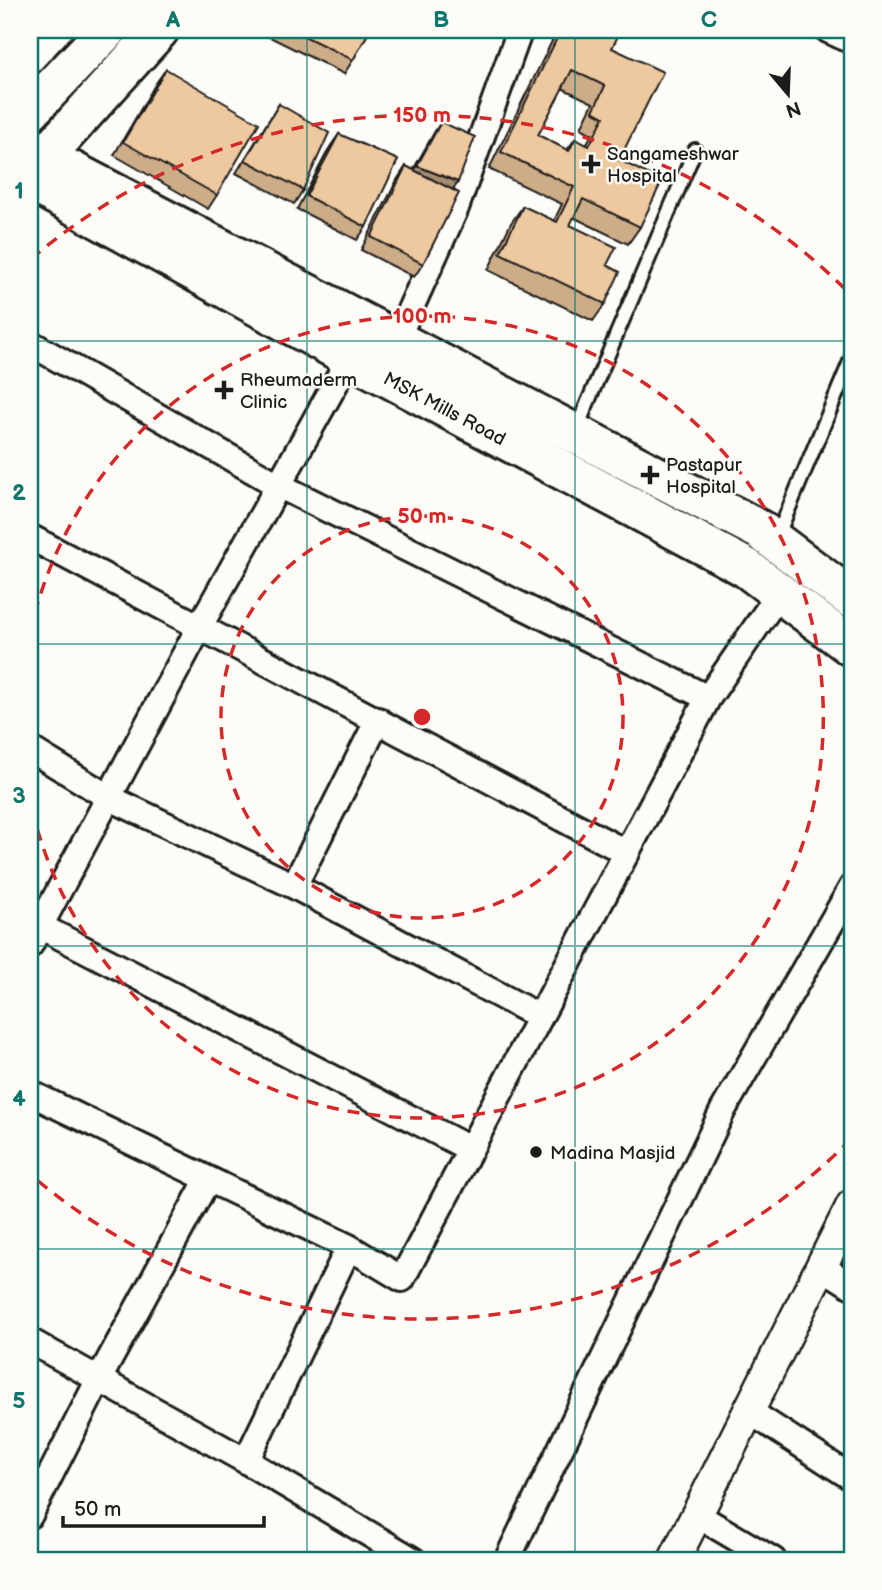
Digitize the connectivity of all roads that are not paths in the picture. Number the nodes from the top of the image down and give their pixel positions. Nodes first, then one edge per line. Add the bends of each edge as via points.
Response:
1 (107, 30) edge
2 (159, 30) edge
3 (520, 30) edge
4 (828, 30) edge
5 (852, 41) edge
6 (30, 111) edge
7 (695, 150) dead end
8 (33, 165) edge
9 (30, 343) edge
10 (374, 349) junction
11 (852, 357) edge
12 (575, 433) junction
13 (278, 485) junction
14 (30, 537) edge
15 (776, 540) junction
16 (780, 593) junction
17 (852, 599) edge
18 (200, 625) junction
19 (852, 647) edge
20 (708, 698) junction
21 (377, 720) junction
22 (30, 749) edge
23 (108, 797) junction
24 (627, 852) junction
25 (294, 886) junction
26 (852, 887) edge
27 (33, 931) edge
28 (540, 1017) junction
29 (30, 1093) edge
30 (470, 1149) junction
31 (208, 1179) junction
32 (852, 1205) edge
33 (349, 1247) junction
34 (822, 1267) junction
35 (852, 1286) edge
36 (30, 1341) edge
37 (99, 1379) junction
38 (749, 1411) junction
39 (246, 1461) junction
40 (852, 1478) edge
41 (38, 1481) edge
42 (30, 1515) edge
43 (697, 1515) junction
44 (413, 1560) edge
45 (507, 1560) edge
46 (674, 1560) edge
47 (773, 1560) edge

1 - 6 main road
2 - 8 main road
3 - 10 street via 456,208
4 - 5 street
7 - 12 lane
8 - 10 main road, MSK Mills Road
9 - 13 street
10 - 12 main road, MSK Mills Road
10 - 13 street
10 - 16 main road, MSK Mills Road via 745,566
11 - 15 lane
12 - 15 main road, MSK Mills Road
13 - 18 street
13 - 20 street
14 - 18 street
15 - 17 main road, MSK Mills Road
16 - 19 main road, MSK Mills Road
16 - 20 street
18 - 21 street
18 - 23 street
20 - 24 street
21 - 24 street
21 - 25 street
22 - 23 street
23 - 25 street
23 - 27 street
24 - 28 street
25 - 28 street
26 - 45 street via 723,1110
27 - 30 street
28 - 30 street
29 - 31 street
30 - 33 street via 402,1279
31 - 33 street
31 - 37 street
32 - 34 street
33 - 39 street
34 - 35 street
34 - 38 street
36 - 37 street
37 - 39 street
37 - 41 street
38 - 40 street
38 - 43 street
39 - 44 street
41 - 42 street
43 - 46 street
43 - 47 street

